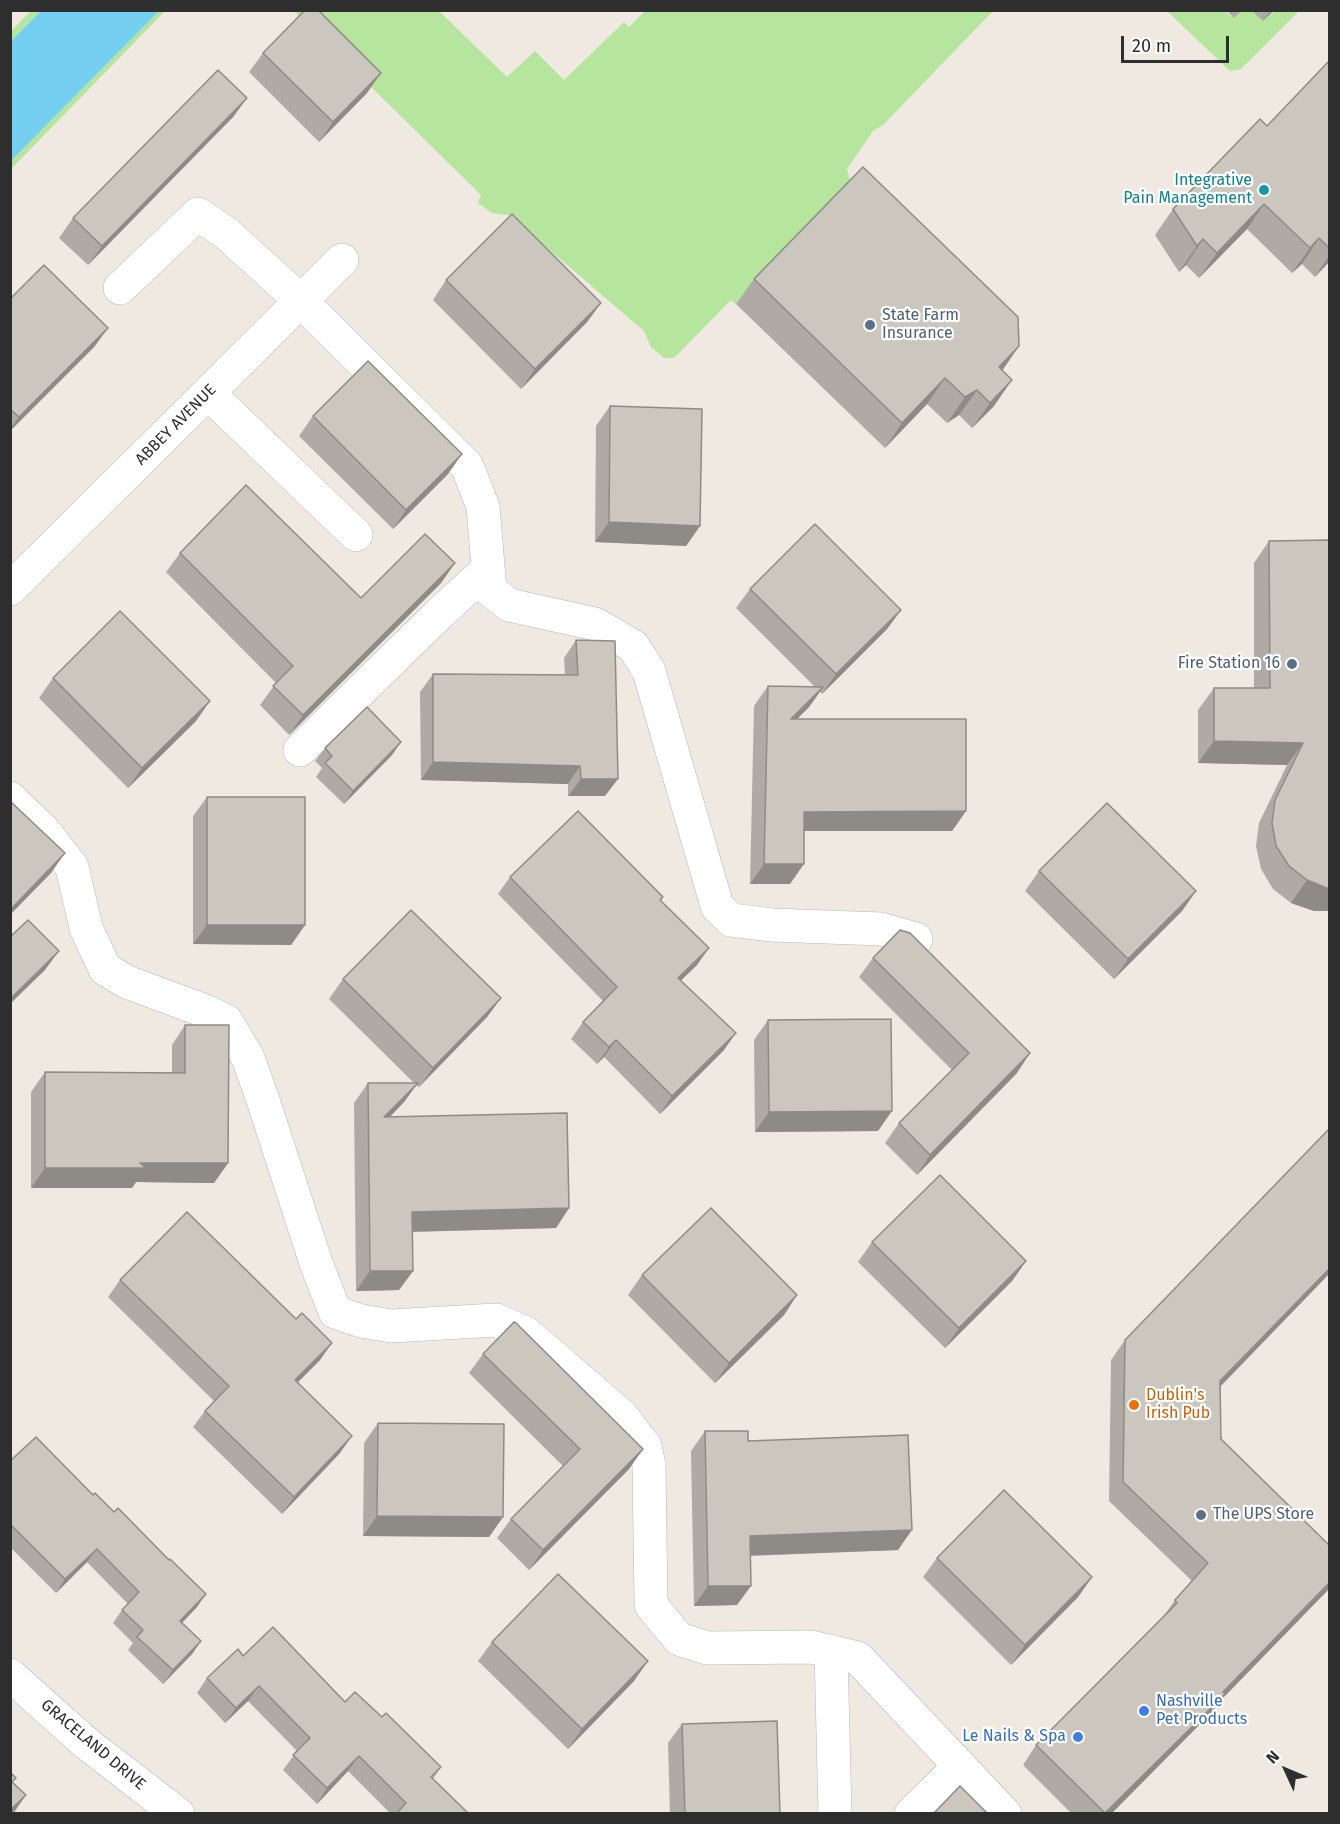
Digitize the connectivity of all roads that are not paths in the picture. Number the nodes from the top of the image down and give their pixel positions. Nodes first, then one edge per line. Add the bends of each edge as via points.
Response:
1 (342, 260) dead end
2 (120, 288) dead end
3 (301, 301) junction
4 (208, 393) junction
5 (356, 535) dead end
6 (487, 570) junction
7 (10, 589) edge
8 (300, 750) dead end
9 (10, 798) edge
10 (916, 939) edge
11 (831, 1651) junction
12 (10, 1675) edge
13 (960, 1766) junction
14 (178, 1814) edge
15 (835, 1814) edge
16 (912, 1814) edge
17 (1005, 1814) edge

1 - 3 street, ABBEY AVENUE
2 - 3 street via 198,214
3 - 4 street, ABBEY AVENUE
3 - 6 street via 467,466 483,507
4 - 5 street
4 - 7 street, ABBEY AVENUE
6 - 8 street
6 - 10 street via 490,590 509,605 595,624 633,646 649,671 717,906 731,920 881,929
9 - 11 street via 44,831 72,867 86,928 105,969 127,982 226,1021 248,1058 335,1312 360,1322 391,1326 496,1320 526,1333 622,1416 645,1446 649,1465 651,1605 679,1639 707,1648 811,1647
11 - 13 street via 858,1658
11 - 15 street
12 - 14 street, GRACELAND DRIVE via 86,1743
13 - 16 street
13 - 17 street

